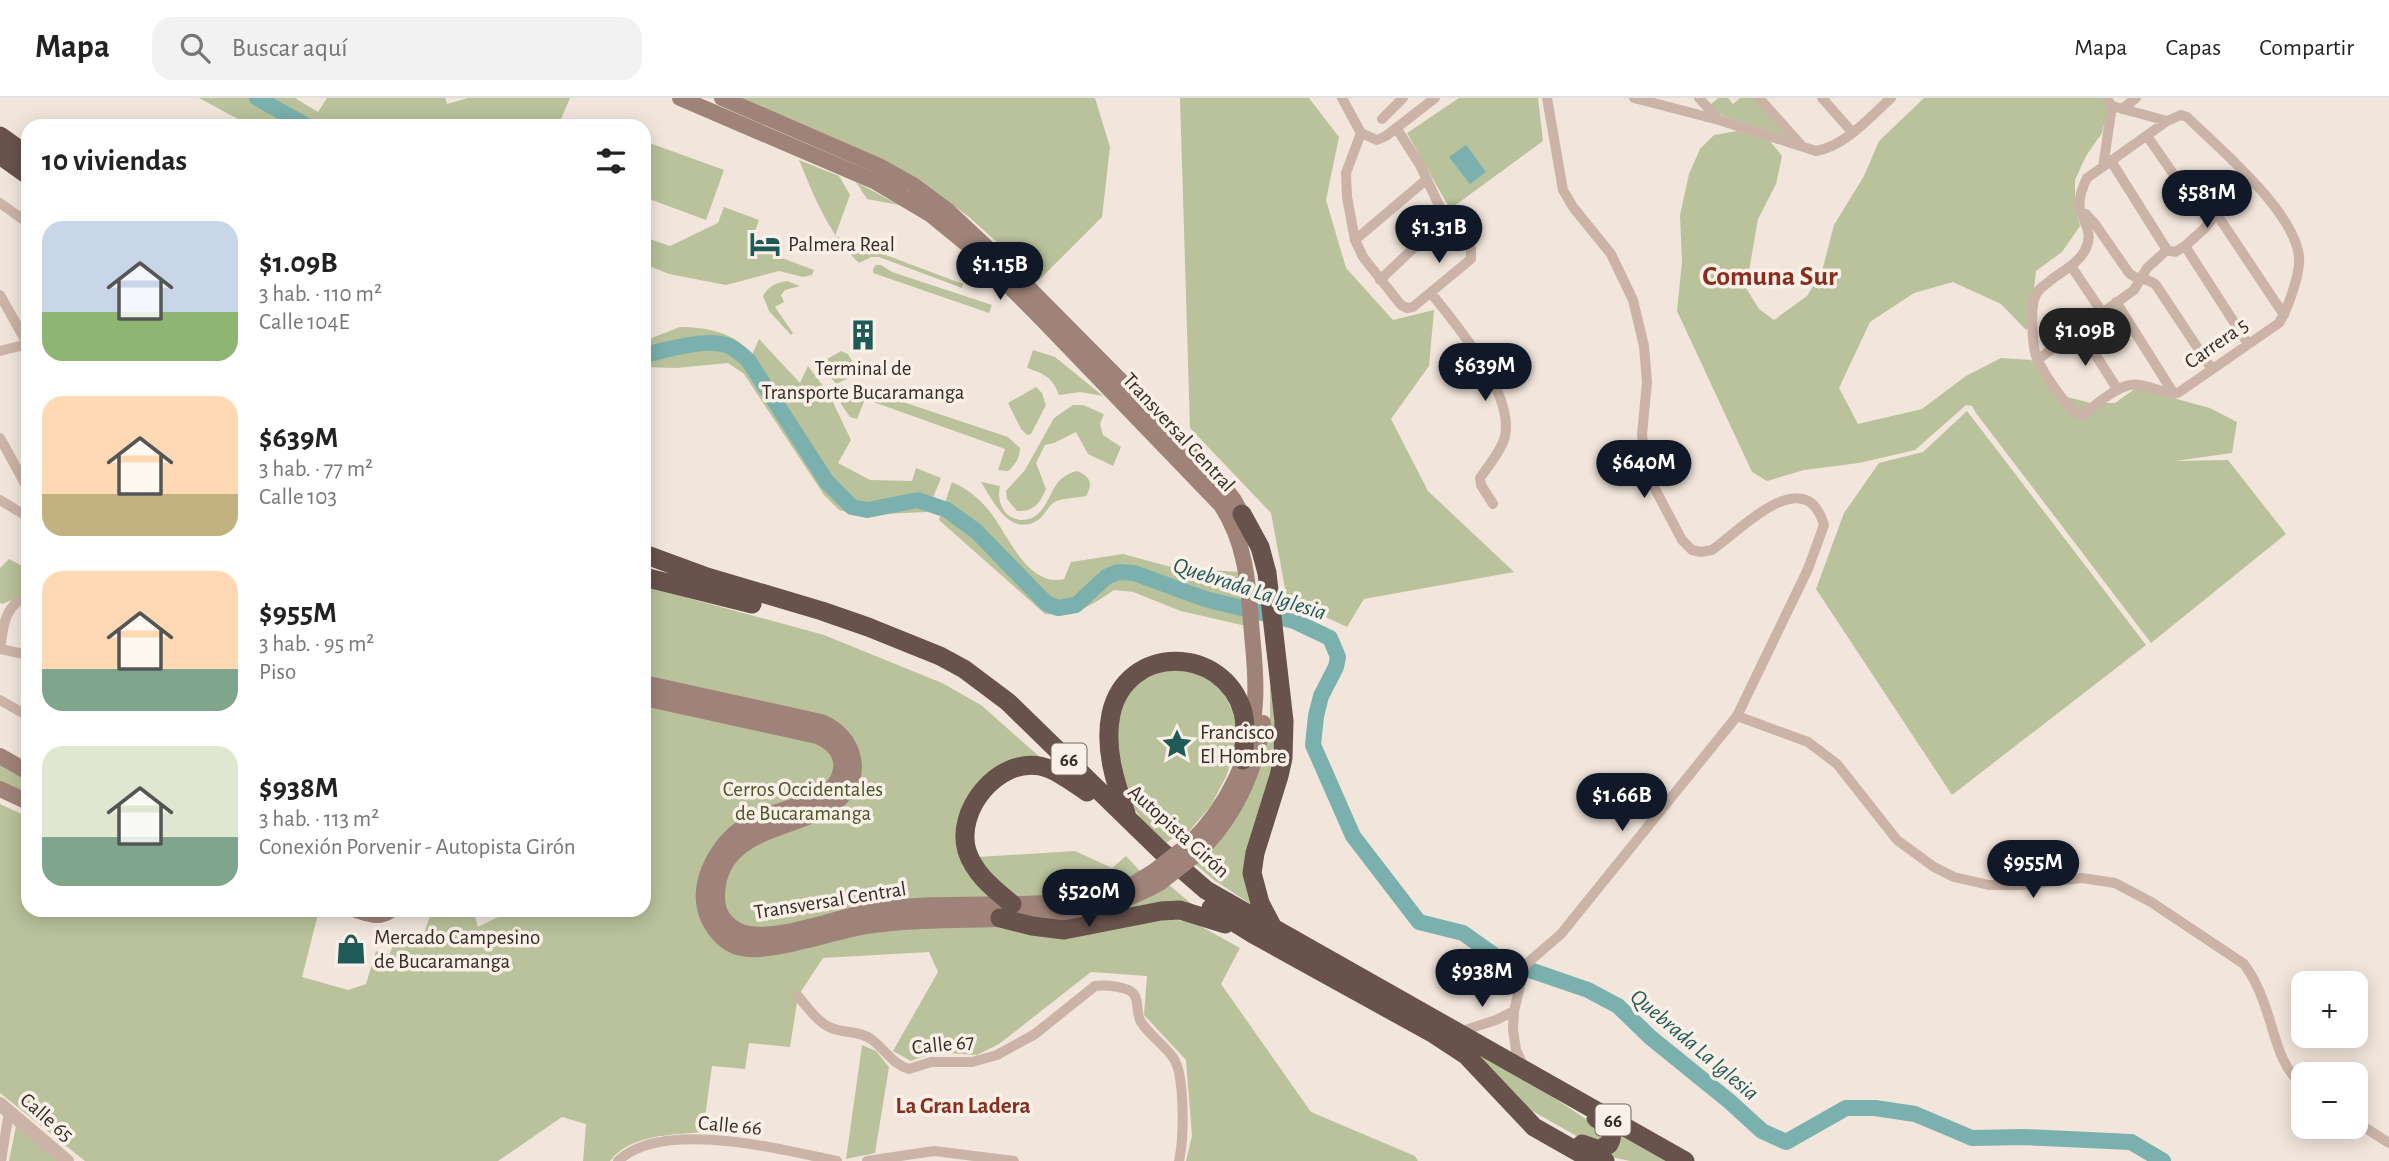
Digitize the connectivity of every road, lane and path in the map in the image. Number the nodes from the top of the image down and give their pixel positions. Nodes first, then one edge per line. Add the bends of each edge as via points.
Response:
1 (680, 98) edge
2 (722, 98) edge
3 (1342, 98) edge
4 (1403, 98) edge
5 (1435, 98) edge
6 (1547, 98) edge
7 (1634, 98) edge
8 (1699, 98) edge
9 (1759, 98) edge
10 (1822, 98) edge
11 (2136, 98) edge
12 (1888, 99) edge
13 (2114, 104) edge
14 (1381, 119) dead end
15 (1719, 120) junction
16 (2167, 121) junction
17 (1397, 129) junction
18 (1853, 132) junction
19 (1361, 133) junction
20 (0, 135) edge
21 (2147, 136) junction
22 (1803, 148) junction
23 (21, 151) edge
24 (0, 155) edge
25 (2107, 164) junction
26 (21, 170) edge
27 (1427, 179) junction
28 (2252, 181) junction
29 (0, 203) edge
30 (2080, 210) junction
31 (2216, 213) junction
32 (21, 218) edge
33 (1445, 218) junction
34 (1355, 240) junction
35 (2176, 250) junction
36 (2071, 266) junction
37 (1380, 279) junction
38 (2141, 280) junction
39 (1431, 293) junction
40 (0, 295) edge
41 (2116, 302) junction
42 (2102, 312) junction
43 (2284, 315) junction
44 (2079, 329) junction
45 (21, 332) edge
46 (2248, 344) junction
47 (21, 346) edge
48 (0, 351) edge
49 (2037, 360) junction
50 (2211, 369) junction
51 (2118, 390) junction
52 (2174, 394) junction
53 (0, 438) edge
54 (21, 476) edge
55 (0, 500) edge
56 (1493, 504) dead end
57 (21, 513) edge
58 (1242, 514) joint
59 (651, 557) edge
60 (651, 579) edge
61 (1260, 595) junction
62 (21, 600) edge
63 (1262, 629) junction
64 (0, 649) edge
65 (21, 654) edge
66 (651, 685) edge
67 (0, 700) edge
68 (651, 700) edge
69 (21, 712) edge
70 (1737, 716) junction
71 (0, 756) edge
72 (1243, 760) junction
73 (21, 768) edge
74 (0, 789) edge
75 (1087, 792) junction
76 (21, 799) edge
77 (1128, 817) junction
78 (1193, 848) junction
79 (1006, 911) junction
80 (1274, 929) junction
81 (1253, 934) junction
82 (798, 996) dead end
83 (1514, 1011) junction
84 (1459, 1032) junction
85 (1524, 1068) junction
86 (2291, 1071) edge
87 (1542, 1079) junction
88 (4, 1108) edge
89 (1518, 1112) junction
90 (2368, 1130) edge
91 (2389, 1143) edge
92 (620, 1159) edge
93 (1, 1161) edge
94 (66, 1161) edge
95 (837, 1161) edge
96 (867, 1161) edge
97 (1014, 1161) edge
98 (1179, 1161) edge
99 (1605, 1161) edge
100 (1685, 1161) edge

1 - 61 main road, Transversal Central via 876,182 918,205 957,235 1221,505
2 - 58 main road, Transversal Central via 879,166 948,211 1218,479
3 - 19 street
4 - 14 street
5 - 17 street
6 - 70 street via 1563,190 1611,254 1633,300 1647,382 1642,435 1646,464 1682,540 1692,550 1712,550 1788,498 1802,498 1822,516 1824,525 1808,569
7 - 15 street
8 - 15 street
9 - 22 street
10 - 18 street
11 - 13 street
12 - 18 street
13 - 16 street
13 - 25 street
15 - 22 street
16 - 21 street
16 - 28 street via 2188,117
17 - 19 street via 1377,140
17 - 27 street
18 - 22 street via 1828,149
19 - 34 street via 1346,173
20 - 23 highway
21 - 25 street
21 - 31 street via 2195,205 2210,215
24 - 26 highway
25 - 30 street via 2087,178
25 - 35 street
27 - 33 street
27 - 34 street
28 - 31 street
28 - 43 street via 2288,225 2296,243 2300,266
29 - 32 street
30 - 36 street via 2089,240 2085,252
30 - 38 street via 2129,273
31 - 35 street via 2205,228
31 - 43 street
33 - 37 street
33 - 39 street via 1472,255
34 - 37 street
35 - 38 street via 2147,268
35 - 46 street
36 - 42 street
36 - 49 street via 2035,297
37 - 39 street via 1407,308
38 - 41 street
38 - 50 street via 2156,285
39 - 56 street via 1468,339 1501,398 1505,438 1480,478
40 - 45 street
41 - 42 street
41 - 52 street
42 - 44 street
43 - 46 street, Carrera 5
44 - 49 street
44 - 51 street
46 - 50 street, Carrera 5
47 - 48 street
49 - 51 street via 2071,408 2082,415
50 - 52 street, Carrera 5
51 - 52 street, Carrera 5 via 2138,384
53 - 54 street
55 - 57 street
58 - 61 highway via 1264,560
59 - 77 highway, Autopista Girón / 66 via 868,627 951,661 1008,702
60 - 75 highway, Autopista Girón / 66 via 828,626 952,675 997,706
61 - 63 highway
62 - 64 street via 9,611
63 - 72 main road, Transversal Central via 1252,727
63 - 78 main road, Transversal Central via 1265,700 1257,753 1231,812 1216,833
63 - 80 highway via 1284,721 1283,758 1252,873 1260,903
64 - 65 street
66 - 79 main road, Transversal Central via 821,722 842,736 853,757 855,773 838,801 752,838 731,857 720,878 717,901 723,920 732,927 764,935 879,909
67 - 69 street
68 - 79 main road, Transversal Central via 817,736 829,742 841,760 841,776 830,792 750,823 718,854 706,879 704,905 713,927 730,944 763,949 868,926
70 - 83 street via 1561,934 1525,965
70 - 86 street via 1808,743 1837,764 1897,840 1954,877 1989,886 2082,878 2115,883 2151,902 2244,964 2254,978 2273,1038
71 - 73 main road
72 - 77 highway via 1243,714 1223,679 1211,669 1185,660 1145,669 1119,692 1111,715 1112,767
72 - 78 main road, Transversal Central
74 - 76 main road
75 - 79 highway via 1037,766 1004,773 983,791 969,814 967,849
75 - 81 highway, Autopista Girón / 66 via 1184,888
77 - 80 highway, Autopista Girón / 66 via 1197,883
78 - 79 main road, Transversal Central, bridge via 1157,877 1123,889
79 - 81 highway via 1032,926 1064,930 1180,910
80 - 84 highway, Autopista Girón / 66
81 - 89 highway, Autopista Girón / 66 via 1466,1055
82 - 98 street, Calle 67 via 821,1022 863,1034 909,1069 997,1055 1035,1034 1095,986 1130,991 1141,1021 1177,1066 1182,1114
83 - 84 street
83 - 85 street via 1515,1040
84 - 85 highway, Autopista Girón / 66
85 - 87 highway, Autopista Girón / 66
87 - 89 highway via 1607,1125 1612,1136 1609,1144 1595,1149
87 - 100 highway, Autopista Girón / 66
88 - 93 street
88 - 94 street, Calle 65
89 - 99 highway, Autopista Girón / 66 via 1552,1139
90 - 91 street
92 - 95 street, Calle 66 via 658,1143 709,1140
96 - 97 street via 933,1151

